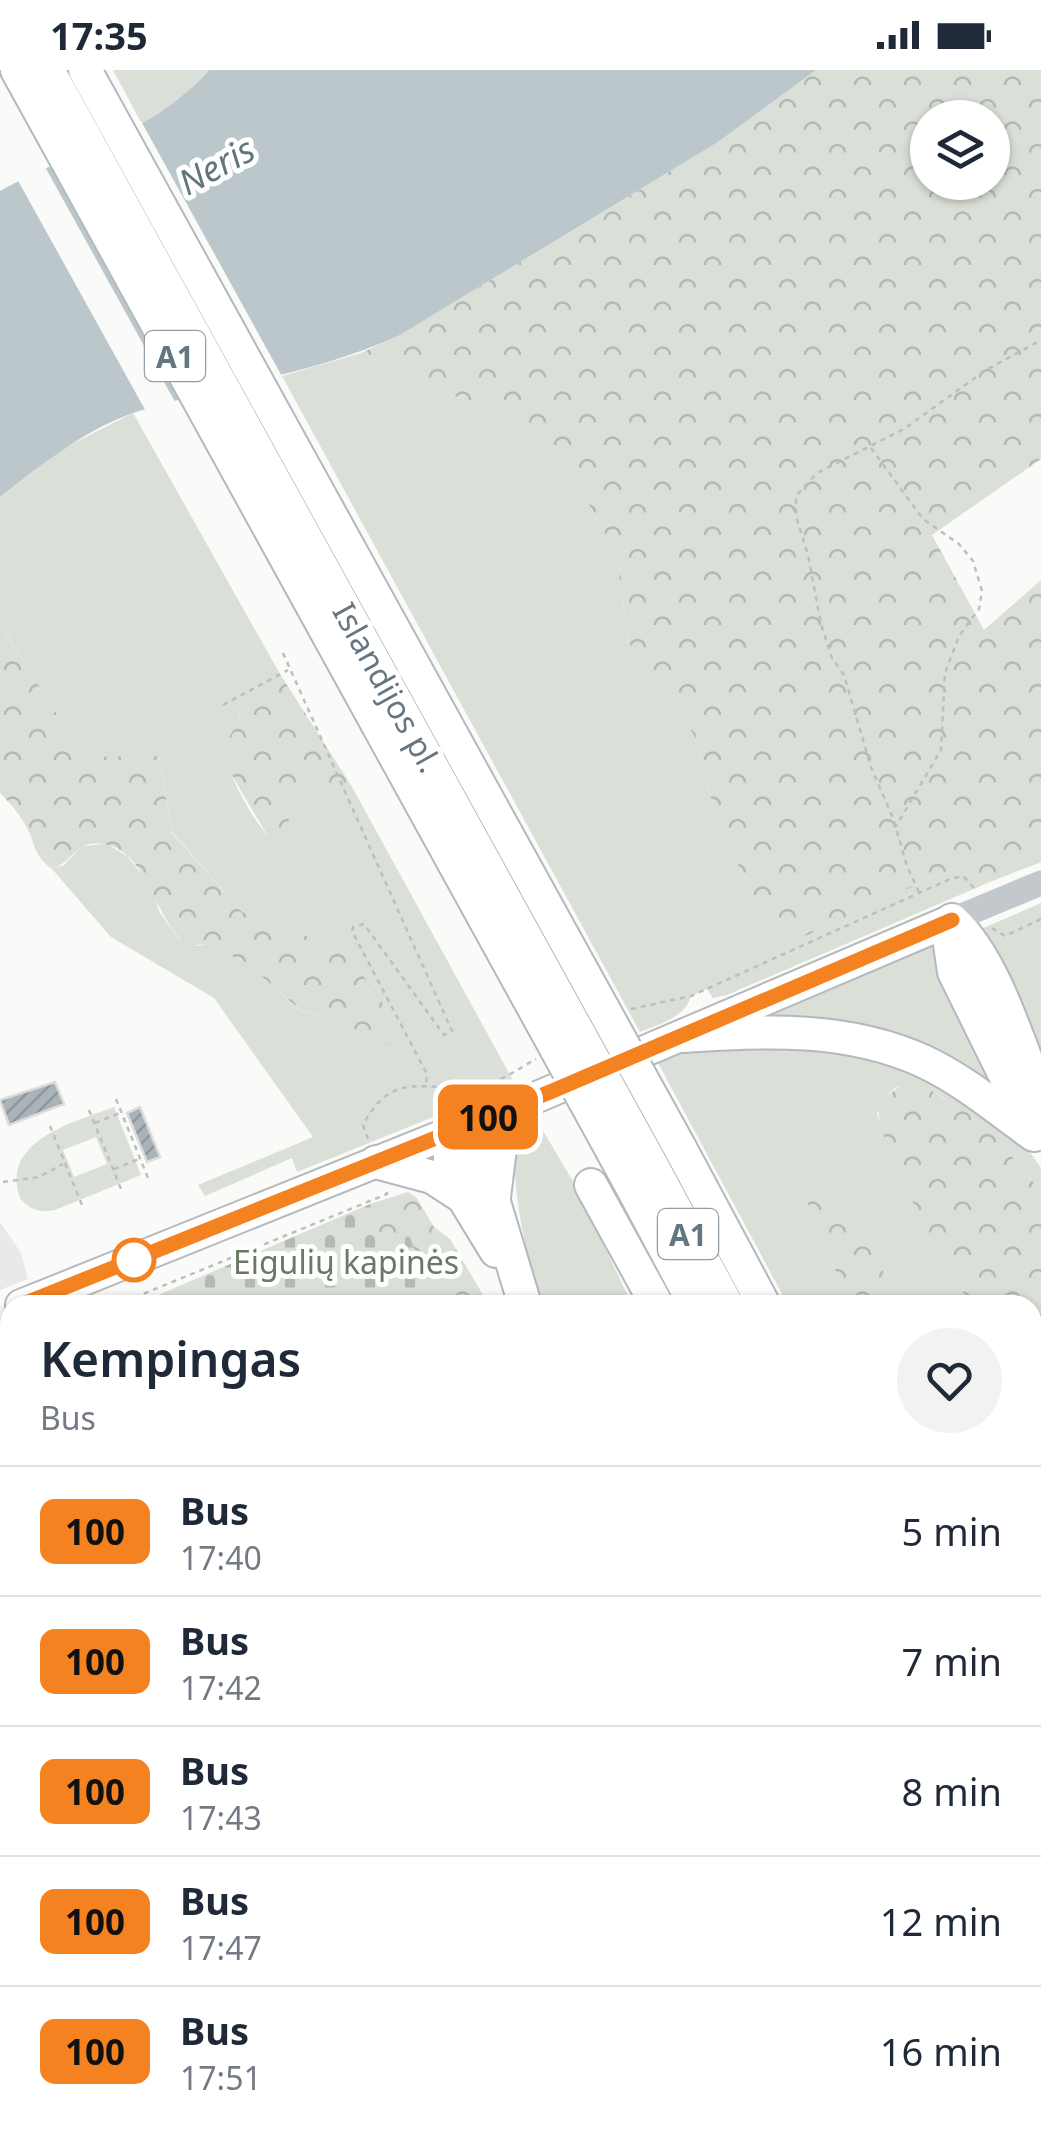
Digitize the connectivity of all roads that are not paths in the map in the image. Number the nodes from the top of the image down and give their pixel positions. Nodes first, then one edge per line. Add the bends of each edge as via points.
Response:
1 (17, 70) edge
2 (48, 70) edge
3 (85, 70) edge
4 (344, 635) junction
5 (1041, 883) edge
6 (968, 914) junction
7 (682, 1036) junction
8 (1041, 1099) edge
9 (516, 1106) junction
10 (450, 1133) junction
11 (1038, 1140) edge
12 (376, 1162) junction
13 (638, 1168) junction
14 (591, 1184) dead end
15 (479, 1199) junction
16 (46, 1295) edge
17 (521, 1295) edge
18 (652, 1295) edge
19 (691, 1295) edge
20 (721, 1295) edge
21 (759, 1295) edge

1 - 4 highway, Islandijos pl. / A1
2 - 4 highway, Islandijos pl. / A1
3 - 21 highway, bridge
4 - 13 highway, Islandijos pl. / A1, bridge
5 - 6 street
6 - 7 main road
6 - 8 highway via 966,933
6 - 11 highway via 949,938 954,972
7 - 9 main road
7 - 11 highway via 772,1030 828,1033 874,1045 972,1089
9 - 10 main road
9 - 15 highway
10 - 12 main road
10 - 15 highway via 475,1154
12 - 15 highway via 432,1176
12 - 16 main road
13 - 19 highway, Islandijos pl. / A1
13 - 20 highway, Islandijos pl. / A1
14 - 18 highway
15 - 17 highway

